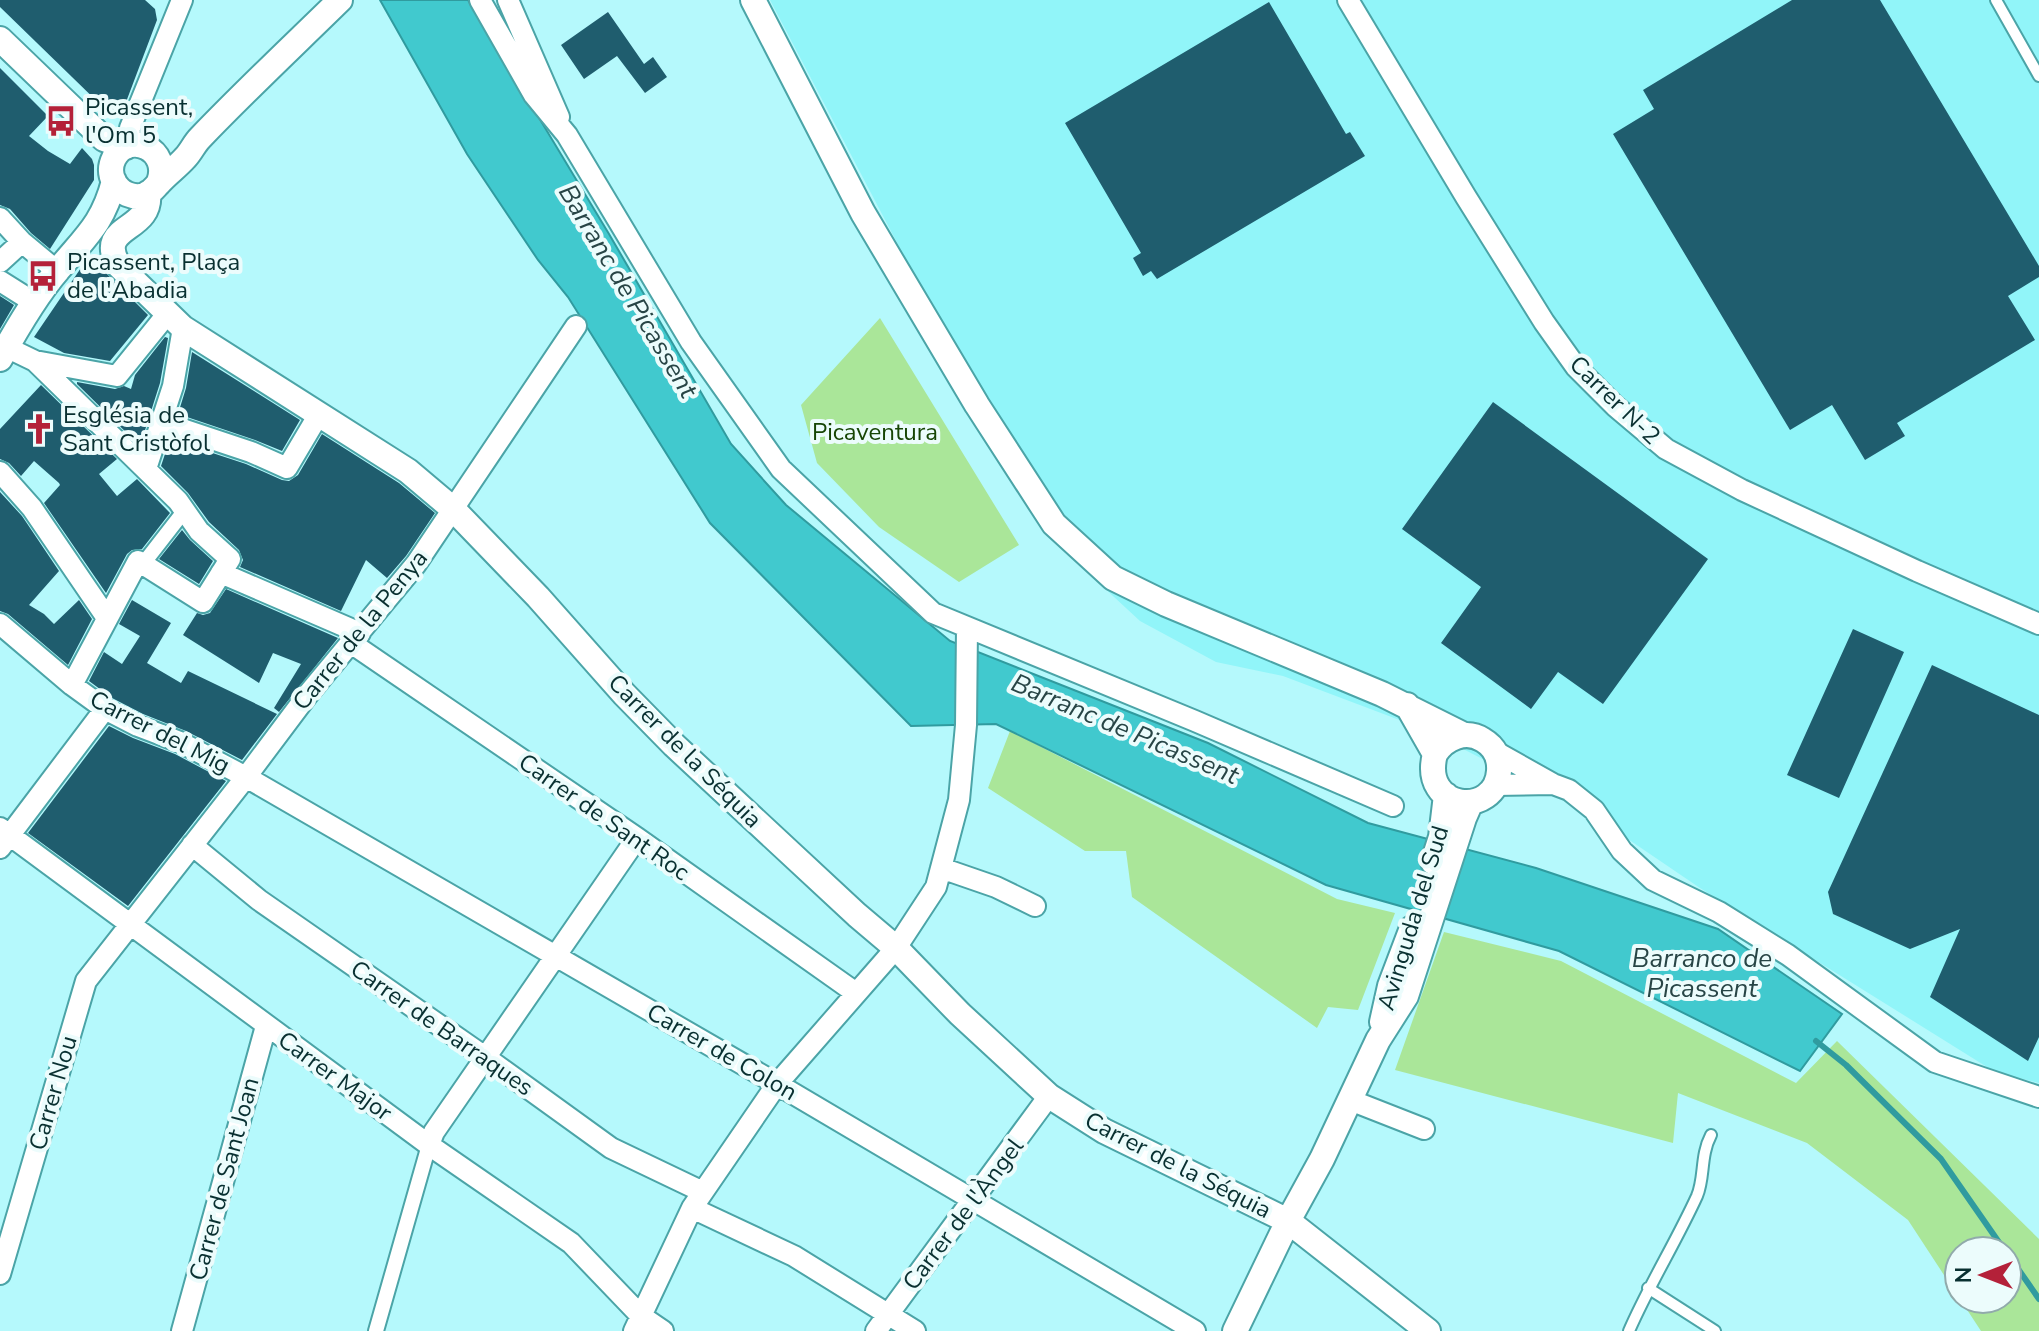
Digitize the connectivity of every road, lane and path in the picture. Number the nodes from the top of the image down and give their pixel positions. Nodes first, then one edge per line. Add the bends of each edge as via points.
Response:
1 (340, 0) edge
2 (480, 0) edge
3 (508, 0) edge
4 (753, 0) edge
5 (1348, 0) edge
6 (1996, 0) edge
7 (176, 3) edge
8 (0, 39) edge
9 (2039, 76) edge
10 (567, 135) junction
11 (196, 142) junction
12 (128, 170) junction
13 (0, 218) edge
14 (22, 242) junction
15 (0, 262) edge
16 (57, 271) junction
17 (0, 281) edge
18 (35, 303) junction
19 (176, 320) junction
20 (576, 326) dead end
21 (3, 353) edge
22 (35, 361) junction
23 (319, 414) junction
24 (161, 422) junction
25 (146, 469) junction
26 (0, 472) edge
27 (453, 509) junction
28 (185, 510) junction
29 (143, 564) junction
30 (221, 573) junction
31 (107, 618) junction
32 (2036, 621) edge
33 (0, 624) edge
34 (967, 628) junction
35 (355, 638) junction
36 (72, 685) junction
37 (1407, 705) junction
38 (105, 709) junction
39 (1464, 735) junction
40 (1496, 752) junction
41 (1435, 754) junction
42 (246, 777) junction
43 (1553, 784) junction
44 (1495, 785) junction
45 (1446, 795) junction
46 (1471, 802) junction
47 (1393, 806) dead end
48 (3, 837) edge
49 (637, 838) junction
50 (1449, 838) junction
51 (192, 845) junction
52 (941, 868) junction
53 (1035, 906) dead end
54 (130, 924) junction
55 (896, 948) junction
56 (555, 955) junction
57 (856, 993) junction
58 (266, 1026) junction
59 (485, 1057) junction
60 (777, 1084) junction
61 (1049, 1096) junction
62 (2039, 1097) edge
63 (1350, 1100) junction
64 (1424, 1129) dead end
65 (1711, 1135) dead end
66 (429, 1145) junction
67 (698, 1200) junction
68 (973, 1201) junction
69 (1288, 1221) junction
70 (0, 1274) edge
71 (1648, 1288) junction
72 (882, 1322) edge
73 (638, 1323) edge
74 (182, 1331) edge
75 (376, 1331) edge
76 (663, 1331) edge
77 (915, 1331) edge
78 (1195, 1331) edge
79 (1235, 1331) edge
80 (1428, 1331) edge
81 (1629, 1331) edge
82 (1715, 1331) edge

1 - 11 street
2 - 10 street via 534,95
3 - 10 street
4 - 37 street via 863,213 1054,524 1113,578
5 - 32 street, Carrer N-2 via 1544,322 1576,367 1615,406 1666,449 1742,490
6 - 9 lane
7 - 12 street via 130,128
8 - 12 street
10 - 34 street via 691,342 781,469 933,613
11 - 12 street
11 - 12 street via 188,155
12 - 16 street via 99,221
12 - 19 street, Carrer de la Séquia via 149,204 114,239 112,255
13 - 14 street
14 - 15 street
14 - 16 street
16 - 18 street
17 - 18 street
18 - 21 street
19 - 22 street via 117,376
19 - 23 street, Carrer de la Séquia
19 - 24 street via 173,386
20 - 27 street, Carrer de la Penya
21 - 22 street
22 - 25 street
23 - 24 street via 287,468
23 - 27 street, Carrer de la Séquia via 408,471
24 - 25 street
25 - 28 street
26 - 31 street via 32,508
27 - 35 street, Carrer de la Penya
27 - 55 street, Carrer de la Séquia via 674,745
28 - 29 street
28 - 30 street via 230,559
29 - 30 street via 203,602
29 - 31 street via 138,561
30 - 35 street, Carrer de Sant Roc
31 - 36 street
33 - 36 street, Carrer del Mig
34 - 47 street
34 - 52 street via 959,800
35 - 42 street, Carrer de la Penya
35 - 49 street, Carrer de Sant Roc
36 - 38 street, Carrer del Mig
37 - 39 street
37 - 41 street
38 - 42 street, Carrer del Mig
38 - 48 street
39 - 40 street via 1481,738
39 - 41 street via 1452,738
40 - 43 street
40 - 44 street via 1500,763
41 - 45 street via 1433,774
42 - 51 street, Carrer de la Penya
42 - 56 street, Carrer de Colon
43 - 44 street
43 - 62 street via 1594,810 1622,851 1653,880 1719,912 1788,955 1935,1062
44 - 46 street via 1484,798
45 - 46 street
45 - 50 street, Avinguda del Sud
46 - 50 street, Avinguda del Sud
48 - 54 street, Carrer Major
49 - 56 street
49 - 57 street, Carrer de Sant Roc
50 - 63 street, Avinguda del Sud via 1412,928 1398,991
51 - 54 street, Carrer de la Penya
51 - 59 street, Carrer de Barraques via 259,900
52 - 53 street
52 - 55 street via 936,887
54 - 58 street, Carrer Major
54 - 70 street, Carrer Nou via 86,981
55 - 57 street
55 - 61 street, Carrer de la Séquia
56 - 59 street
56 - 60 street, Carrer de Colon
57 - 60 street
58 - 66 street, Carrer Major
58 - 74 street, Carrer de Sant Joan
59 - 66 street
59 - 67 street, Carrer de Barraques via 611,1148
60 - 67 street
60 - 68 street, Carrer de Colon
61 - 68 street, Carrer de l'Àngel
61 - 69 street, Carrer de la Séquia via 1104,1131
63 - 64 street
63 - 69 street, Avinguda del Sud
65 - 71 lane via 1704,1147 1698,1192
66 - 73 street, Carrer Major via 571,1243
66 - 75 street
67 - 72 street, Carrer de Barraques via 794,1256
67 - 73 street
68 - 72 street, Carrer de l'Àngel
68 - 78 street, Carrer de Colon
69 - 79 street, Avinguda del Sud
69 - 80 street, Carrer de la Séquia
71 - 81 lane
71 - 82 lane
72 - 77 street, Carrer de Barraques
73 - 76 street, Carrer Major

